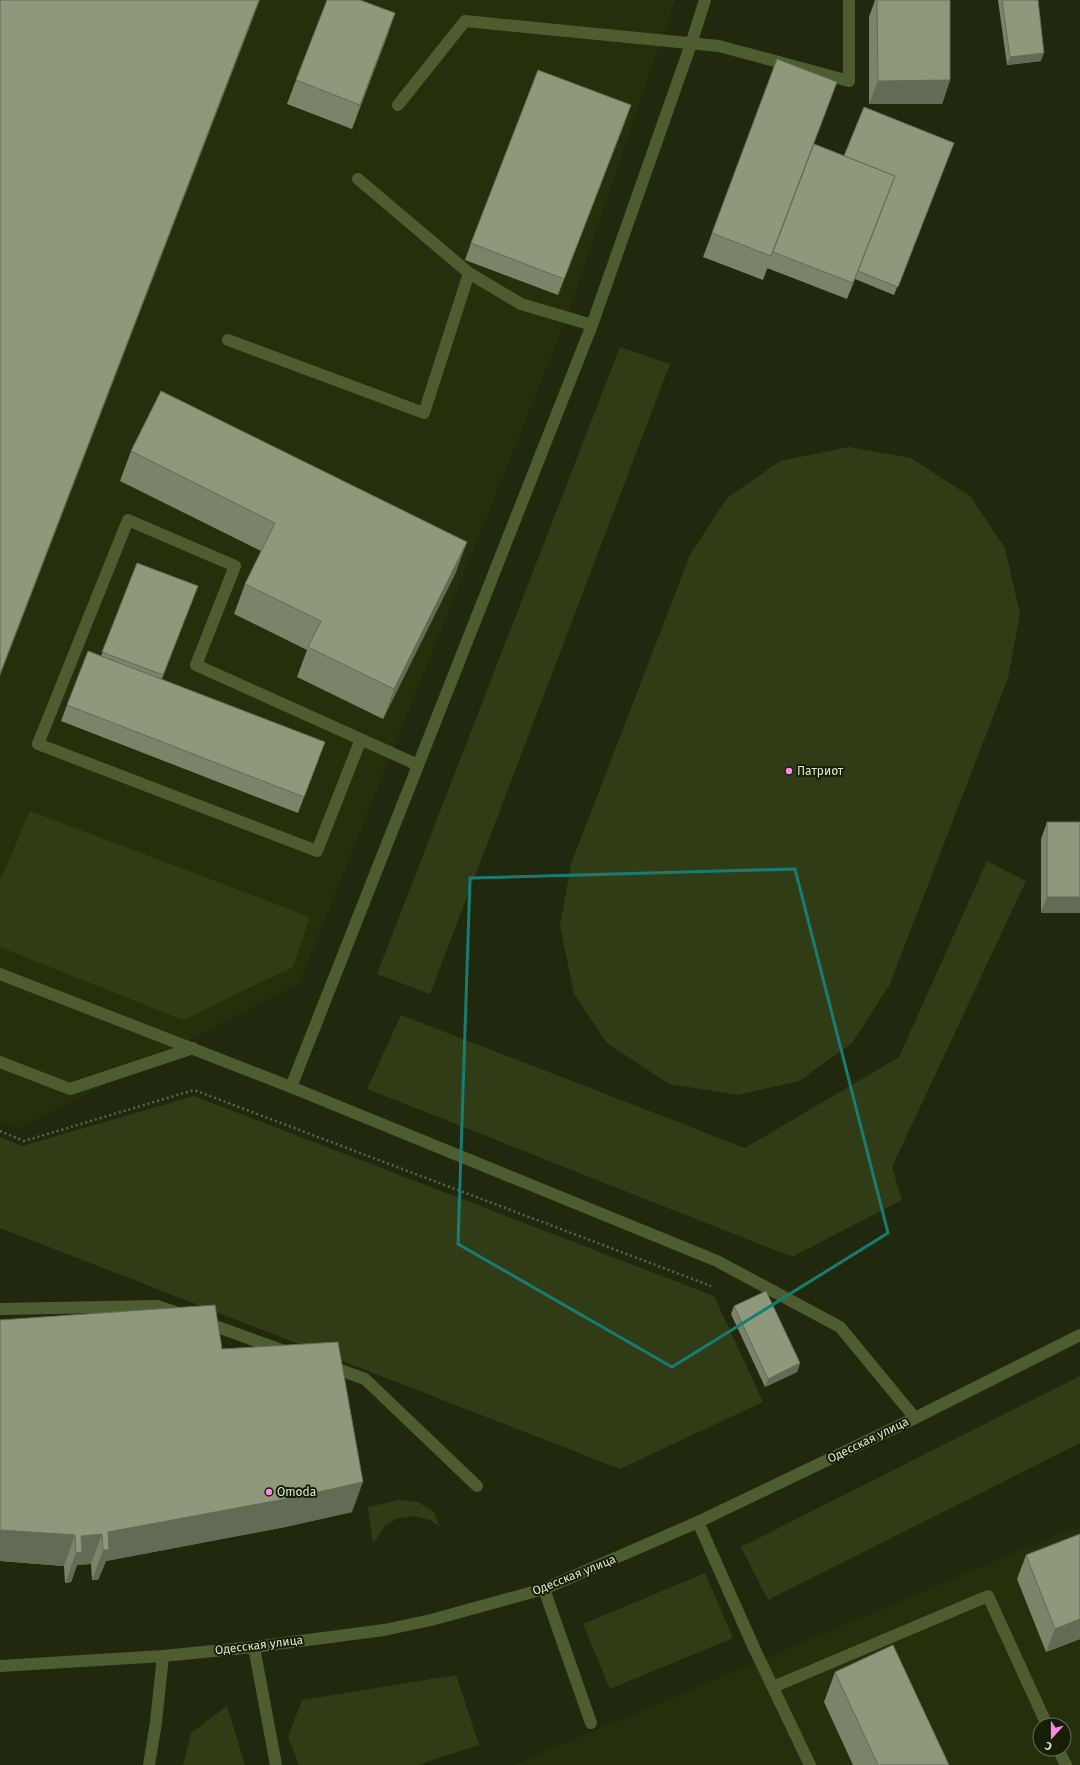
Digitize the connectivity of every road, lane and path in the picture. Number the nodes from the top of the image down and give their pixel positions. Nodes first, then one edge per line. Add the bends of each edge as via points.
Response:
1 (705, 0) edge
2 (849, 0) edge
3 (691, 44) junction
4 (398, 105) dead end
5 (358, 179) dead end
6 (469, 273) junction
7 (592, 325) junction
8 (228, 340) dead end
9 (361, 739) junction
10 (418, 765) junction
11 (0, 974) edge
12 (193, 1048) junction
13 (0, 1062) edge
14 (292, 1086) junction
15 (0, 1131) edge
16 (713, 1287) dead end
17 (0, 1309) edge
18 (1080, 1335) edge
19 (298, 1356) edge
20 (320, 1363) edge
21 (915, 1418) junction
22 (477, 1486) dead end
23 (698, 1522) junction
24 (544, 1590) junction
25 (254, 1647) junction
26 (163, 1656) junction
27 (0, 1666) edge
28 (773, 1687) junction
29 (1043, 1717) edge
30 (591, 1723) dead end
31 (149, 1765) edge
32 (276, 1765) edge
33 (810, 1765) edge

1 - 3 street
2 - 3 street via 849,81 719,46
3 - 4 street via 465,21
3 - 7 street
5 - 6 street
6 - 7 street via 521,304
6 - 8 street via 424,413
7 - 10 street
9 - 9 street via 196,665 235,566 128,520 38,744 317,851
9 - 10 street
10 - 14 street
11 - 12 street
12 - 13 street via 70,1089
12 - 14 street
14 - 21 street via 717,1261 801,1305 840,1327
15 - 16 path via 24,1141 194,1090
17 - 19 street via 157,1306
18 - 21 street, Одесская улица
20 - 22 street via 365,1379
21 - 23 street, Одесская улица
23 - 24 street, Одесская улица
23 - 28 street
24 - 25 street, Одесская улица via 384,1630
24 - 30 street
25 - 26 street, Одесская улица
25 - 32 street
26 - 27 street, Одесская улица
26 - 31 street
28 - 29 street via 988,1596
28 - 33 street

